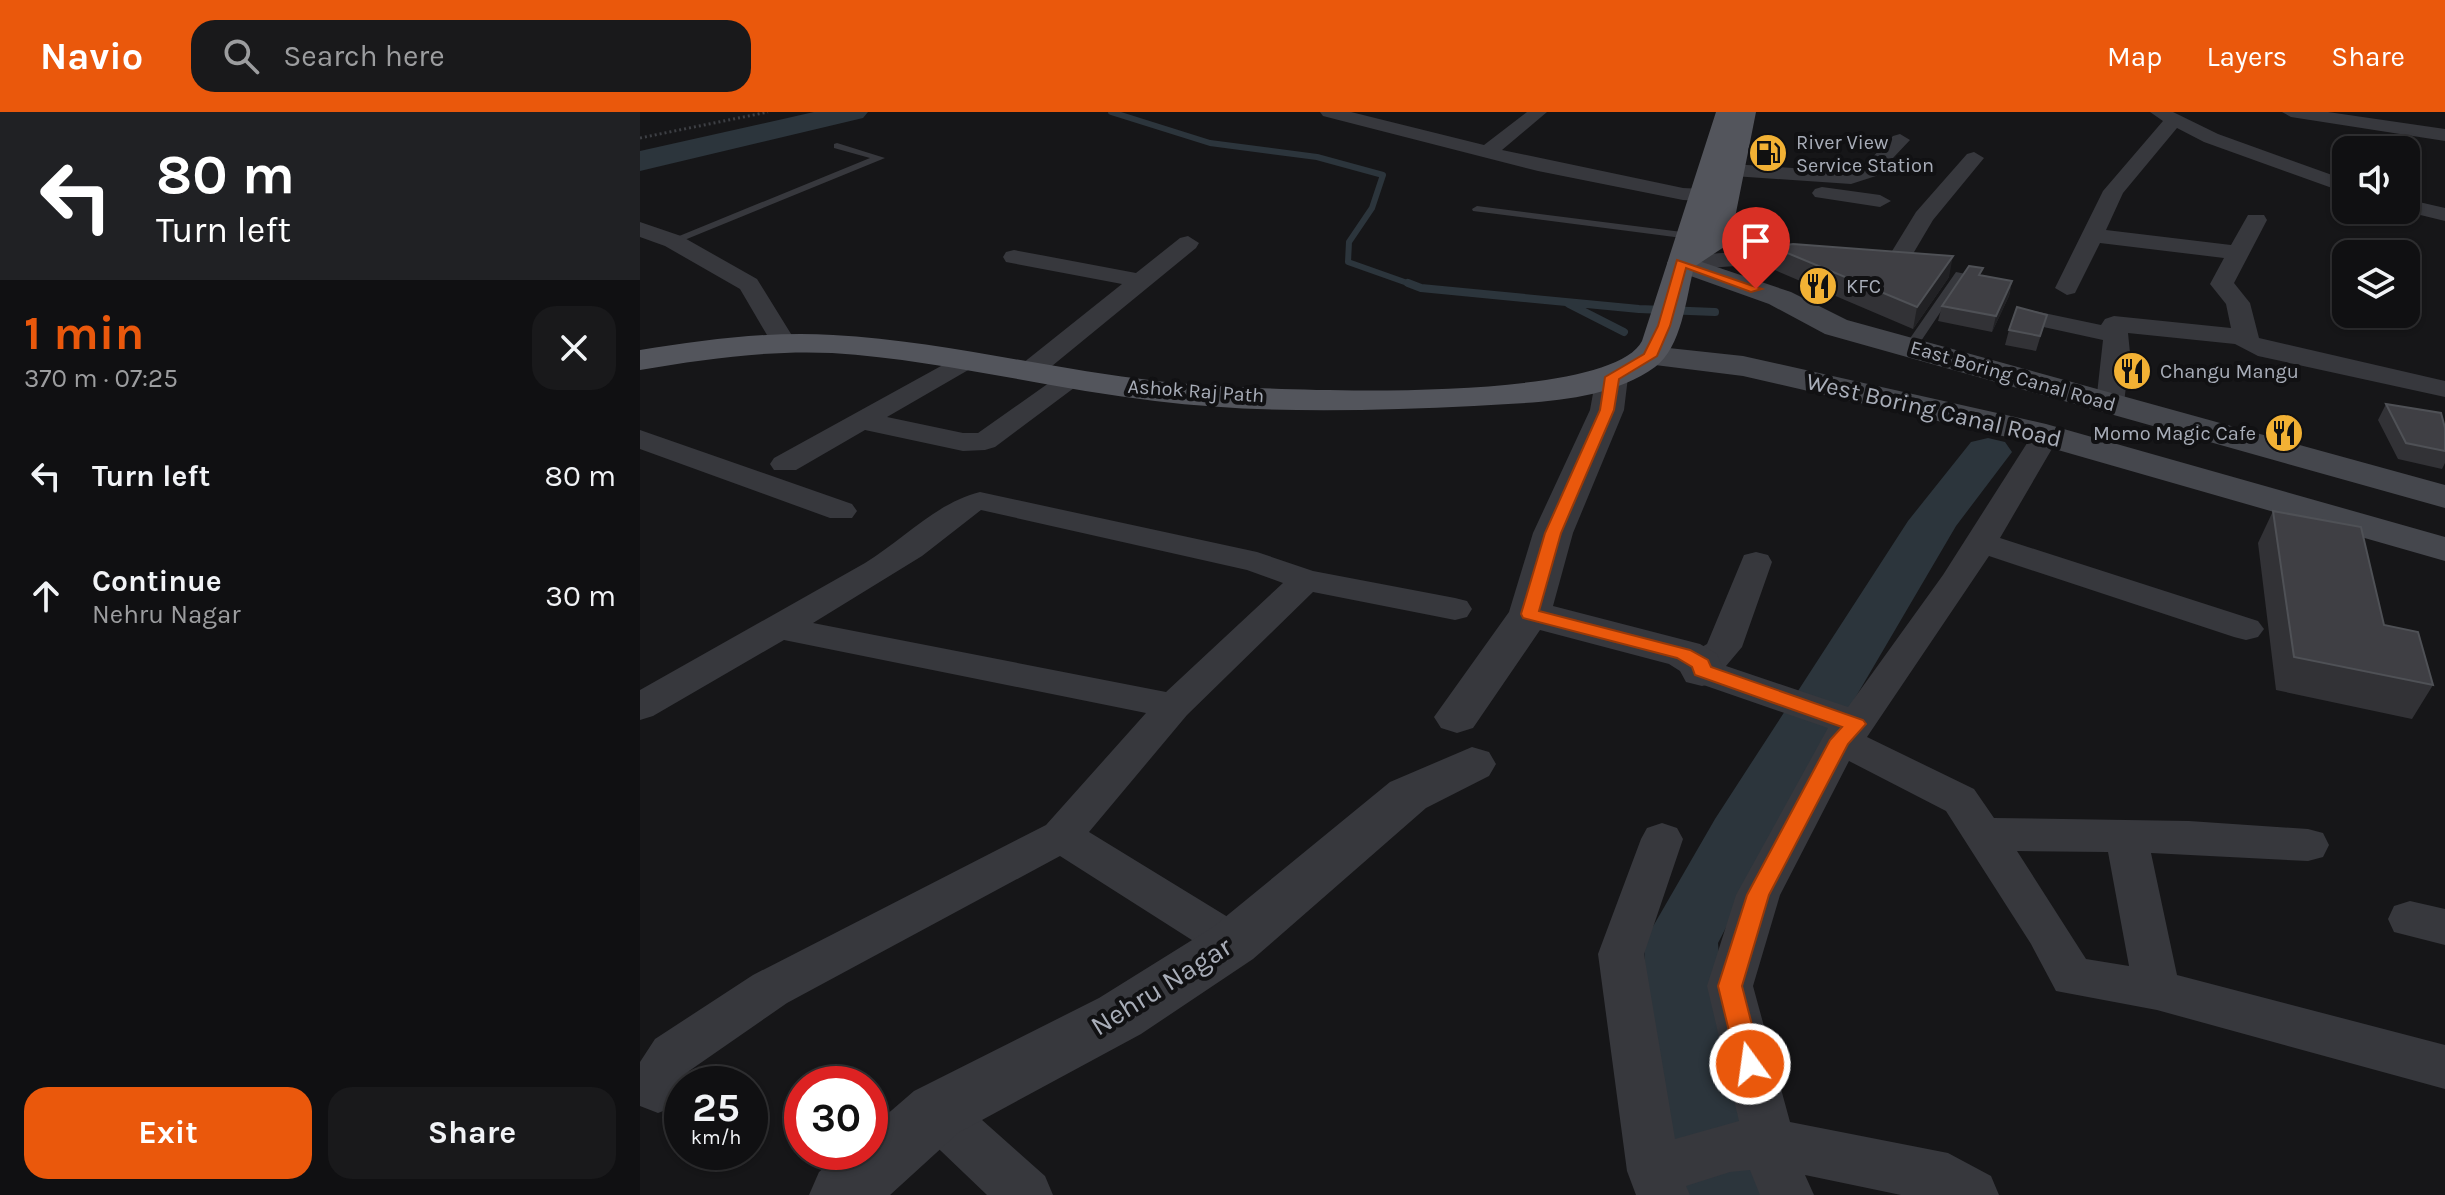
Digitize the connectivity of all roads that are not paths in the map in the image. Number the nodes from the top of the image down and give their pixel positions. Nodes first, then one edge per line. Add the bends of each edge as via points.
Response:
1 (1329, 112) edge
2 (1538, 112) edge
3 (1727, 112) edge
4 (1745, 112) edge
5 (2291, 112) edge
6 (2167, 116) edge
7 (2389, 119) edge
8 (2445, 135) edge
9 (1900, 140) dead end
10 (837, 146) dead end
11 (1489, 151) junction
12 (1974, 158) dead end
13 (1731, 176) junction
14 (2332, 182) edge
15 (1703, 195) junction
16 (1880, 201) dead end
17 (1477, 209) dead end
18 (2420, 209) edge
19 (2445, 215) edge
20 (2256, 220) dead end
21 (640, 229) edge
22 (2092, 235) junction
23 (673, 241) junction
24 (1188, 243) dead end
25 (1686, 250) junction
26 (2237, 253) junction
27 (1014, 257) dead end
28 (1960, 274) edge
29 (1142, 281) junction
30 (2067, 288) dead end
31 (2025, 316) edge
32 (1661, 328) junction
33 (2115, 335) junction
34 (2243, 337) junction
35 (783, 342) junction
36 (1910, 347) junction
37 (640, 360) edge
38 (961, 363) junction
39 (1032, 369) junction
40 (1612, 377) junction
41 (1073, 379) junction
42 (2445, 389) edge
43 (2110, 403) junction
44 (864, 421) junction
45 (2046, 435) junction
46 (640, 439) edge
47 (785, 464) dead end
48 (2387, 481) junction
49 (2445, 497) edge
50 (841, 511) dead end
51 (2378, 529) junction
52 (1982, 543) junction
53 (2445, 549) edge
54 (1756, 562) dead end
55 (1306, 580) junction
56 (1455, 609) dead end
57 (1530, 614) junction
58 (779, 628) junction
59 (2246, 629) dead end
60 (1701, 667) junction
61 (1174, 706) junction
62 (640, 707) edge
63 (1840, 726) junction
64 (1982, 834) junction
65 (2126, 835) junction
66 (1061, 836) junction
67 (1662, 839) dead end
68 (2308, 845) dead end
69 (1233, 943) junction
70 (2157, 990) junction
71 (2445, 1067) edge
72 (658, 1090) dead end
73 (936, 1112) junction
74 (1750, 1145) junction
75 (1664, 1176) edge
76 (842, 1195) edge
77 (1026, 1195) edge
78 (1787, 1195) edge
79 (1972, 1195) edge

1 - 11 street
2 - 11 street
3 - 15 main road
4 - 13 main road
5 - 7 street
6 - 14 street via 2211,138
6 - 22 street via 2113,191
7 - 8 street
9 - 13 street via 1869,172 1851,178
10 - 23 lane via 880,158
11 - 15 street
12 - 25 street via 1924,217 1896,264
13 - 16 street
13 - 25 main road via 1716,243
15 - 25 main road
17 - 25 lane
18 - 19 street
20 - 26 street
21 - 23 street
22 - 26 street
22 - 30 street
23 - 35 street via 749,284
24 - 29 street
25 - 32 main road
25 - 36 main road, East Boring Canal Road via 1836,327
26 - 34 street via 2222,284 2238,303
27 - 29 street
28 - 36 lane
29 - 39 street
31 - 33 street
32 - 40 main road, Ashok Raj Path
32 - 45 main road, West Boring Canal Road via 1772,372
33 - 34 street via 2114,324
33 - 43 street
34 - 42 street via 2267,350
35 - 37 main road, Ashok Raj Path
35 - 38 main road, Ashok Raj Path via 895,351
36 - 43 main road, East Boring Canal Road
38 - 39 main road, Ashok Raj Path
38 - 44 street
39 - 41 main road, Ashok Raj Path
40 - 41 main road, Ashok Raj Path via 1516,393 1384,399 1237,397
40 - 57 street via 1607,410 1553,533
41 - 44 street via 999,434 978,443
43 - 48 main road, East Boring Canal Road
44 - 47 street
45 - 51 main road, West Boring Canal Road
45 - 52 street
46 - 50 street
48 - 49 main road, East Boring Canal Road
48 - 51 main road
51 - 53 main road, West Boring Canal Road
52 - 59 street
52 - 63 street
54 - 60 street via 1724,647
55 - 56 street
55 - 58 street via 1257,562 980,501 955,511 914,546
55 - 61 street
57 - 60 street via 1684,654
57 - 69 street, Nehru Nagar via 1464,740 1408,795
58 - 61 street
58 - 62 street
60 - 63 street
61 - 66 street
63 - 64 street via 1960,800
63 - 74 street via 1758,895 1730,986
64 - 65 street
64 - 70 street via 2072,977
65 - 68 street
65 - 70 street
66 - 69 street
66 - 72 street via 770,989 672,1055 661,1070
67 - 75 street via 1621,954
69 - 73 street, Nehru Nagar via 1120,1016
70 - 71 street
73 - 76 street, Nehru Nagar
73 - 77 street
74 - 75 street
74 - 78 street
74 - 79 street via 1948,1179

